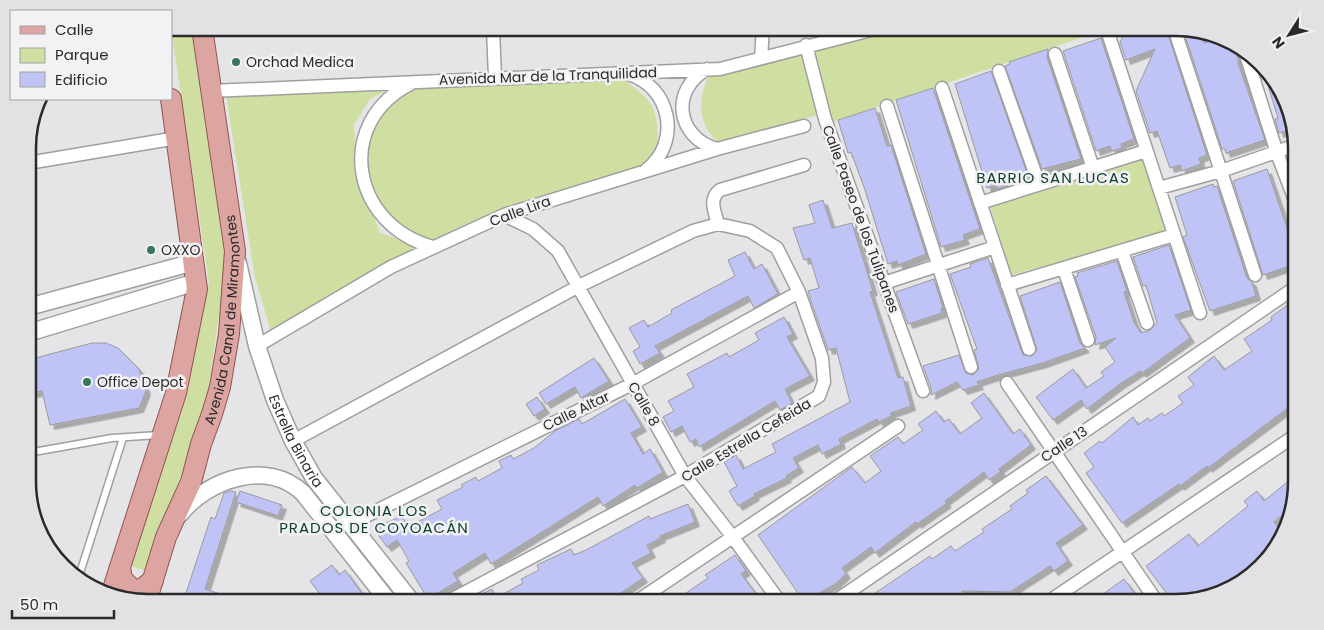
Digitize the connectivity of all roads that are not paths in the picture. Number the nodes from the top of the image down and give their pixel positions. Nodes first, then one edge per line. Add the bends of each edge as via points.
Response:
1 (203, 36) edge
2 (493, 36) edge
3 (762, 36) edge
4 (841, 36) edge
5 (1109, 36) edge
6 (1177, 36) edge
7 (806, 45) junction
8 (1055, 54) dead end
9 (761, 58) junction
10 (1249, 63) edge
11 (707, 69) junction
12 (1000, 71) dead end
13 (622, 72) junction
14 (495, 78) junction
15 (414, 81) junction
16 (942, 88) dead end
17 (211, 91) junction
18 (171, 100) edge
19 (887, 106) dead end
20 (804, 126) dead end
21 (177, 138) junction
22 (1288, 148) edge
23 (717, 149) junction
24 (1146, 151) junction
25 (1277, 153) junction
26 (36, 162) edge
27 (804, 165) dead end
28 (1093, 168) junction
29 (1221, 171) junction
30 (644, 172) junction
31 (1288, 182) edge
32 (1039, 184) junction
33 (1159, 188) junction
34 (980, 203) junction
35 (504, 215) junction
36 (718, 224) junction
37 (1174, 235) junction
38 (433, 247) junction
39 (995, 247) junction
40 (234, 250) junction
41 (1122, 251) junction
42 (194, 262) junction
43 (938, 267) junction
44 (1064, 269) junction
45 (1255, 275) dead end
46 (196, 282) junction
47 (884, 283) junction
48 (1007, 285) junction
49 (579, 286) junction
50 (799, 292) junction
51 (1288, 292) edge
52 (36, 305) edge
53 (1200, 313) dead end
54 (1147, 323) dead end
55 (36, 331) edge
56 (1088, 340) dead end
57 (257, 346) junction
58 (1029, 348) dead end
59 (971, 367) dead end
60 (1007, 383) dead end
61 (632, 384) junction
62 (923, 391) dead end
63 (898, 426) dead end
64 (162, 434) junction
65 (123, 438) junction
66 (293, 440) junction
67 (1288, 440) edge
68 (1054, 450) junction
69 (36, 452) edge
70 (310, 470) junction
71 (685, 476) junction
72 (293, 483) junction
73 (350, 524) junction
74 (732, 536) junction
75 (166, 537) junction
76 (1122, 550) junction
77 (120, 568) junction
78 (80, 571) edge
79 (153, 580) junction
80 (115, 589) edge
81 (149, 594) edge
82 (383, 594) edge
83 (406, 594) edge
84 (463, 594) edge
85 (648, 594) edge
86 (774, 594) edge
87 (846, 594) edge
88 (1059, 594) edge
89 (1152, 594) edge

1 - 17 main road, Avenida Canal de Miramontes
2 - 14 street
3 - 9 street
4 - 7 street, Avenida Mar de la Tranquilidad
5 - 24 street
6 - 29 street
7 - 9 street, Avenida Mar de la Tranquilidad
7 - 47 street, Calle Paseo de los Tulipanes via 825,119
8 - 28 street
9 - 11 street, Avenida Mar de la Tranquilidad via 720,69
10 - 25 street
11 - 13 street, Avenida Mar de la Tranquilidad
11 - 23 street via 688,86 682,111 693,136
12 - 32 street
13 - 14 street, Avenida Mar de la Tranquilidad
13 - 30 street via 648,83 660,97 667,115 668,134 663,151
14 - 15 street, Avenida Mar de la Tranquilidad
15 - 17 street, Avenida Mar de la Tranquilidad
15 - 38 street via 394,94 371,122 363,144 362,168 367,193 384,220 409,239
16 - 34 street
17 - 40 main road, Avenida Canal de Miramontes
18 - 21 main road, Avenida Canal de Miramontes
19 - 43 street
20 - 23 street, Calle Lira
21 - 26 street
21 - 42 main road, Avenida Canal de Miramontes
22 - 25 street
23 - 30 street, Calle Lira
24 - 28 street
24 - 33 street
25 - 29 street
25 - 31 street
27 - 36 street via 714,194
28 - 32 street
29 - 33 street
29 - 45 street
30 - 35 street, Calle Lira
32 - 34 street
33 - 37 street
34 - 39 street
35 - 38 street, Calle Lira
35 - 49 street, Calle 8 via 533,229 558,251
36 - 49 street, Calle Estrella Cefeida via 693,231
36 - 50 street, Calle Estrella Cefeida via 750,230 777,248
37 - 41 street
37 - 53 street
38 - 57 street, Calle Lira via 391,267
39 - 43 street
39 - 48 street
40 - 57 street, Estrella Binaria
40 - 75 main road, Avenida Canal de Miramontes via 229,334 220,387 191,482
41 - 44 street
41 - 54 street
42 - 46 main road, Avenida Canal de Miramontes
42 - 52 street
43 - 47 street
43 - 59 street
44 - 48 street
44 - 56 street
46 - 55 street
46 - 64 main road, Avenida Canal de Miramontes via 176,393
47 - 62 street, Calle Paseo de los Tulipanes
48 - 58 street
49 - 61 street, Calle 8
49 - 66 street, Calle Estrella Cefeida
50 - 61 street, Calle Altar
50 - 71 street, Calle Estrella Cefeida via 822,358 824,382 819,396
51 - 68 street, Calle 13
57 - 66 street, Estrella Binaria via 275,400
60 - 68 street
61 - 71 street, Calle 8
61 - 73 street, Calle Altar
63 - 74 street
64 - 65 lane
64 - 77 main road, Avenida Canal de Miramontes
65 - 69 lane
65 - 78 lane
66 - 70 street, Estrella Binaria
67 - 76 street
68 - 76 street
68 - 87 street, Calle 13
70 - 72 street via 296,471
70 - 73 street, Estrella Binaria
71 - 74 street, Calle 8
71 - 84 street, Calle Estrella Cefeida
72 - 75 street, Estrella Binaria via 254,476 214,486 190,502
72 - 82 street, Estrella Binaria
73 - 83 street, Estrella Binaria
74 - 85 street
74 - 86 street, Calle 8
75 - 79 main road, Avenida Canal de Miramontes
76 - 88 street
76 - 89 street
77 - 79 main road via 122,580 132,589 141,590
77 - 80 main road, Avenida Canal de Miramontes
79 - 81 main road, Avenida Canal de Miramontes

